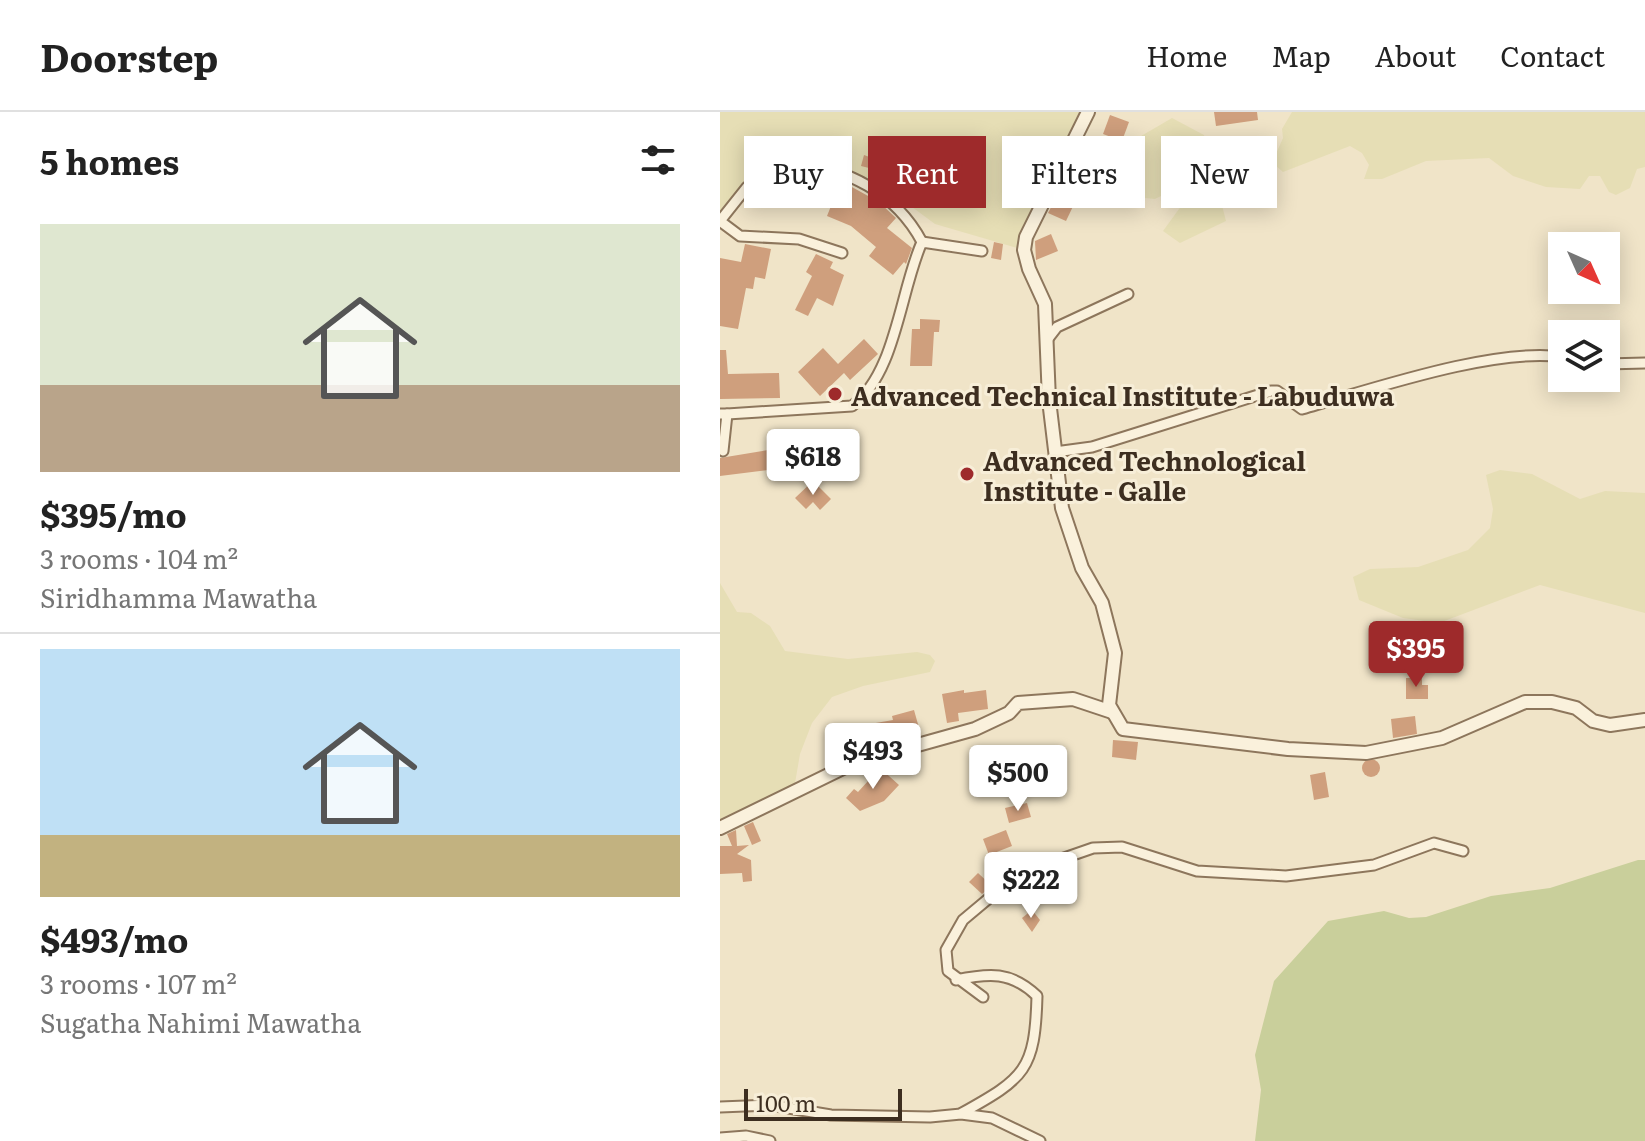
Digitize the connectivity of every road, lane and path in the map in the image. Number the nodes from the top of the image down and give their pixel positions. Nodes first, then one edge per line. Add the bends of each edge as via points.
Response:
1 (1088, 112) edge
2 (922, 242) junction
3 (982, 251) dead end
4 (842, 253) dead end
5 (1128, 294) dead end
6 (1047, 340) junction
7 (1548, 355) edge
8 (1645, 363) edge
9 (1620, 364) edge
10 (724, 414) edge
11 (723, 451) dead end
12 (1055, 452) junction
13 (1112, 712) junction
14 (1645, 720) edge
15 (720, 828) edge
16 (1463, 851) dead end
17 (956, 980) junction
18 (983, 997) dead end
19 (720, 1107) edge
20 (961, 1114) junction
21 (720, 1138) edge
22 (770, 1141) edge
23 (1040, 1141) edge

1 - 6 street via 1026,237 1029,269 1045,304
2 - 3 street
2 - 4 street via 892,199 857,179 792,160 747,187 720,221 740,236 799,239
2 - 10 street via 908,273 894,337 869,394 852,406 824,410
5 - 6 street via 1057,327
6 - 12 street
7 - 12 street via 1490,361 1302,409 1271,391 1092,447
8 - 9 street
10 - 11 street
12 - 13 street via 1062,508 1082,568 1102,603 1115,653
13 - 14 street via 1123,729 1366,753 1442,738 1525,702 1576,708 1593,721 1610,725
13 - 15 street via 1073,699 1018,703 975,729 853,763
16 - 17 street via 1434,843 1374,865 1286,876 1197,871 1122,847 1093,848 1018,874 963,920 946,950 948,971
17 - 18 street
17 - 20 street via 1007,975 1037,996 1036,1035 1026,1066 1010,1086
19 - 20 street via 770,1105 831,1115
20 - 23 street via 992,1118
21 - 22 street

